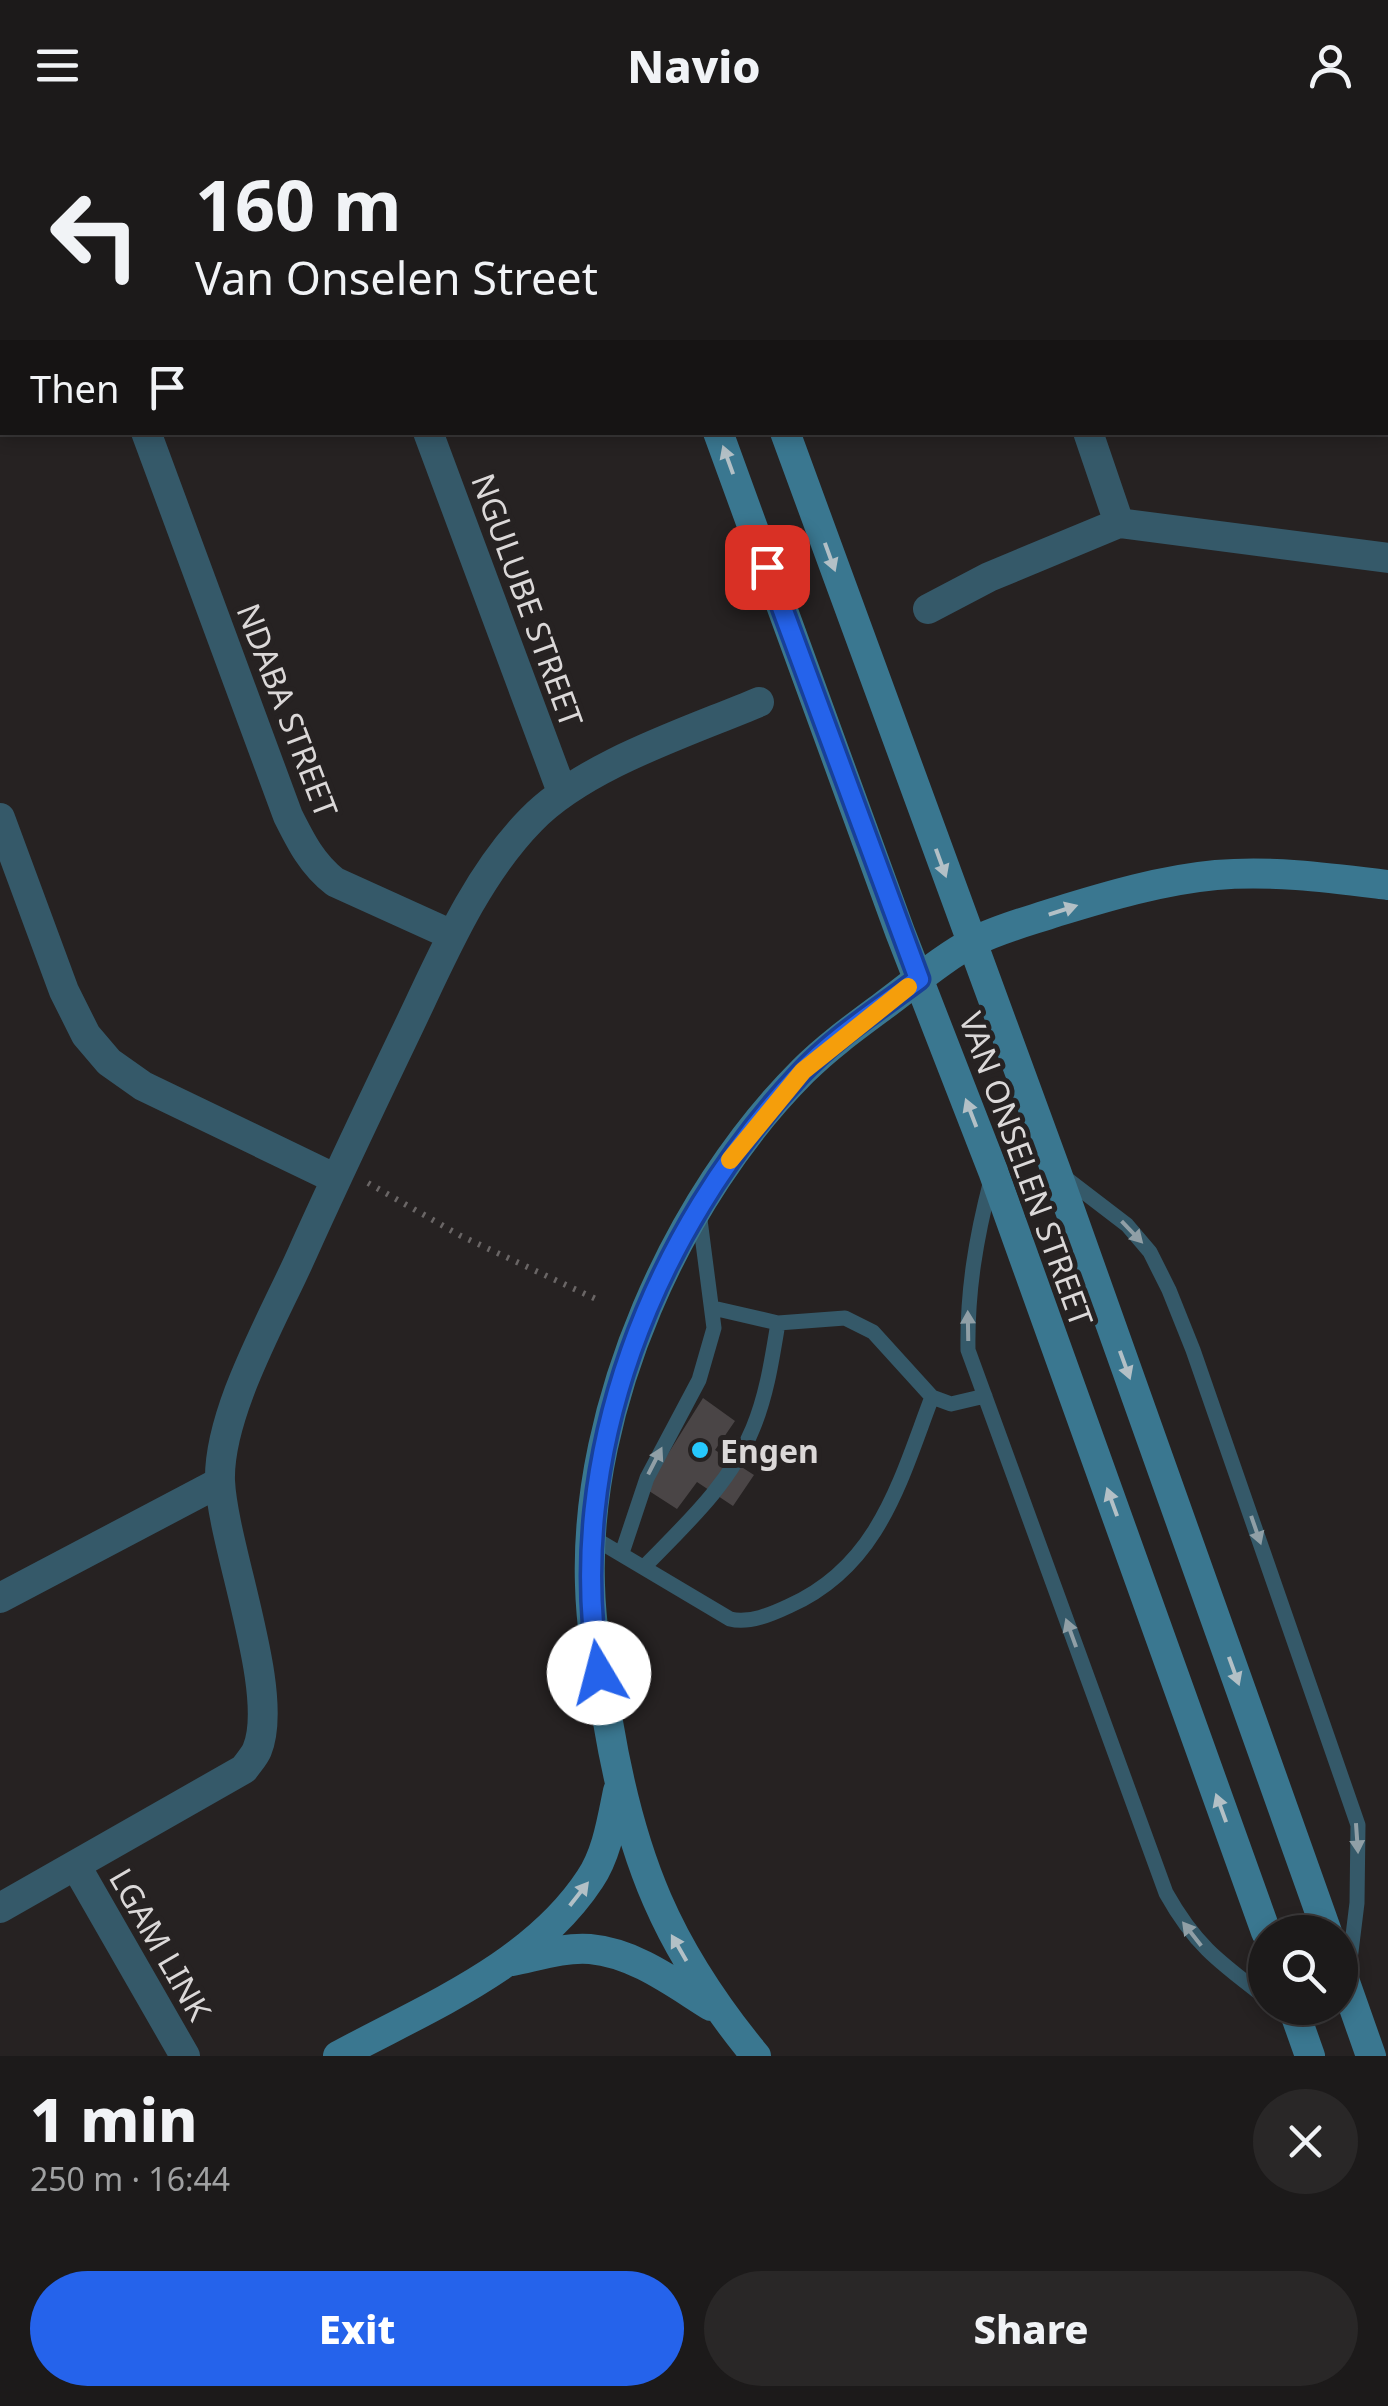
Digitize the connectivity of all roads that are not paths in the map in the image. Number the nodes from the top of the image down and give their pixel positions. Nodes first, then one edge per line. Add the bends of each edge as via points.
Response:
1 (147, 435) edge
2 (429, 435) edge
3 (719, 435) edge
4 (786, 435) edge
5 (1089, 435) edge
6 (1119, 523) junction
7 (1388, 558) edge
8 (928, 609) dead end
9 (759, 702) dead end
10 (562, 792) junction
11 (0, 818) edge
12 (1388, 885) edge
13 (452, 935) junction
14 (971, 943) junction
15 (919, 979) junction
16 (993, 1171) junction
17 (1056, 1171) junction
18 (338, 1173) junction
19 (699, 1207) junction
20 (713, 1308) junction
21 (778, 1323) junction
22 (985, 1396) junction
23 (932, 1398) junction
24 (220, 1482) junction
25 (592, 1538) junction
26 (622, 1552) junction
27 (644, 1567) junction
28 (0, 1598) edge
29 (619, 1788) junction
30 (76, 1866) junction
31 (0, 1908) edge
32 (1260, 1915) edge
33 (1322, 1915) edge
34 (1355, 1915) edge
35 (509, 1962) junction
36 (1248, 1984) edge
37 (719, 2012) junction
38 (1358, 2019) edge
39 (1296, 2025) edge
40 (185, 2056) edge
41 (338, 2056) edge
42 (756, 2056) edge
43 (1310, 2056) edge
44 (1371, 2056) edge

1 - 13 street, NDABA STREET via 303,847 346,888
2 - 10 street, NGULUBE STREET
15 -> 3 main road, VAN ONSELEN STREET
4 -> 14 main road, VAN ONSELEN STREET
5 - 6 street
6 - 7 street
6 - 8 street
9 - 10 street
10 - 13 street via 500,858
11 - 18 street via 64,991 108,1062 143,1086
14 -> 12 main road via 1078,905 1182,880 1270,874
13 - 18 street
14 - 15 main road
14 - 17 main road, VAN ONSELEN STREET
16 -> 15 main road, VAN ONSELEN STREET
15 - 19 main road via 803,1071
22 -> 16 lane via 968,1350 967,1302
32 -> 16 main road, VAN ONSELEN STREET
17 -> 33 main road, VAN ONSELEN STREET
17 -> 34 lane via 1127,1225 1150,1252 1193,1350 1358,1825
18 - 24 street via 232,1411
19 - 20 lane
19 - 25 main road via 624,1372 604,1444
20 - 21 lane
26 -> 20 lane via 647,1478 699,1380
21 - 23 lane via 860,1323
21 - 27 lane via 752,1431 708,1501
22 - 23 lane via 951,1404
36 -> 22 lane via 1186,1930 1166,1894
23 - 27 lane via 888,1513 850,1564 799,1602 738,1621
24 - 28 street
24 - 30 street via 259,1678 257,1750 244,1769
25 - 26 lane
25 - 29 main road via 593,1635
26 - 27 lane
35 -> 29 main road via 592,1878
37 -> 29 main road via 651,1891
30 - 31 street
30 - 40 street, LGAM LINK
35 - 37 main road via 564,1950 609,1953
35 - 41 main road
37 - 42 main road
38 - 44 main road
39 - 43 main road

